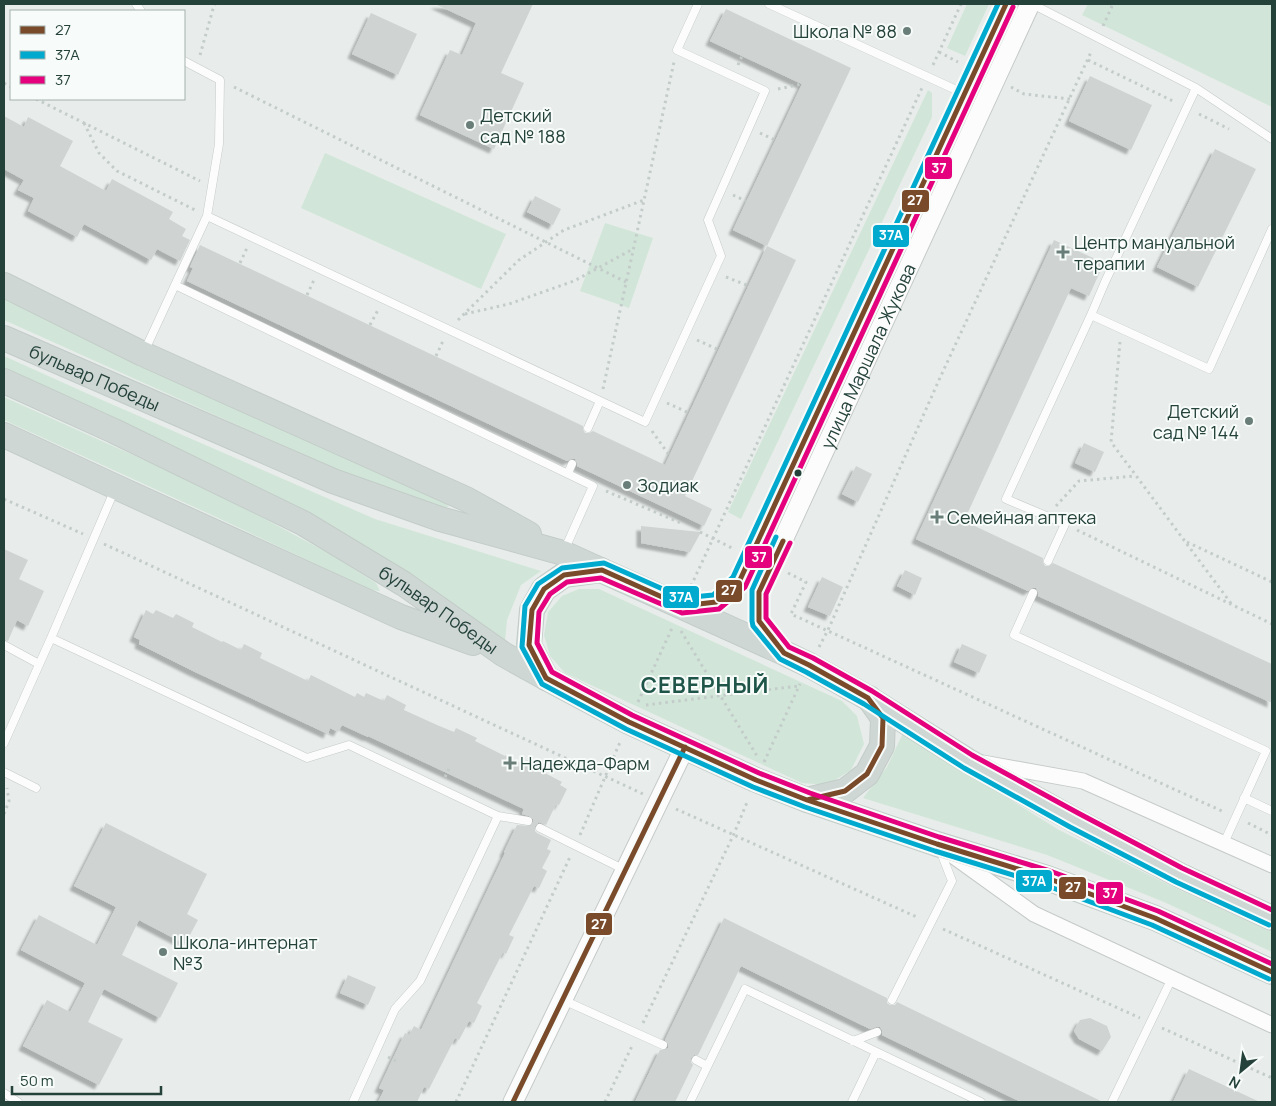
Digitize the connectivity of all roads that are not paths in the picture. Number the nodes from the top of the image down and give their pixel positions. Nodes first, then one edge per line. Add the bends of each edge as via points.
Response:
1 (698, 4) edge
2 (769, 4) edge
3 (1006, 4) edge
4 (1031, 4) edge
5 (185, 62) edge
6 (1196, 88) junction
7 (964, 94) junction
8 (1272, 138) edge
9 (207, 216) junction
10 (1272, 229) edge
11 (4, 285) edge
12 (175, 285) junction
13 (1091, 315) junction
14 (4, 338) edge
15 (143, 354) junction
16 (4, 381) edge
17 (600, 401) junction
18 (588, 428) dead end
19 (4, 435) edge
20 (572, 464) dead end
21 (568, 473) junction
22 (116, 487) junction
23 (563, 552) junction
24 (1048, 561) dead end
25 (602, 570) junction
26 (1033, 593) dead end
27 (682, 606) junction
28 (51, 638) junction
29 (4, 645) edge
30 (784, 653) junction
31 (503, 654) junction
32 (39, 664) junction
33 (546, 678) junction
34 (868, 698) junction
35 (4, 743) edge
36 (685, 747) junction
37 (968, 761) junction
38 (4, 772) edge
39 (36, 788) dead end
40 (1244, 798) junction
41 (807, 800) junction
42 (1272, 811) edge
43 (498, 816) junction
44 (528, 821) dead end
45 (540, 828) dead end
46 (1224, 843) junction
47 (937, 844) junction
48 (1272, 865) edge
49 (625, 870) junction
50 (1272, 918) edge
51 (1272, 972) edge
52 (1172, 978) junction
53 (562, 1000) junction
54 (892, 1000) dead end
55 (1272, 1025) edge
56 (877, 1032) dead end
57 (853, 1041) junction
58 (663, 1045) dead end
59 (876, 1052) junction
60 (696, 1060) dead end
61 (707, 1066) junction
62 (4, 1093) edge
63 (18, 1102) edge
64 (353, 1102) edge
65 (513, 1102) edge
66 (690, 1102) edge
67 (852, 1102) edge
68 (981, 1102) edge
69 (1112, 1102) edge

1 - 17 lane via 677,50 765,91 708,220 722,256 645,422
2 - 7 lane
3 - 7 street, улица Маршала Жукова
4 - 6 lane
4 - 30 street, улица Маршала Жукова via 759,592 759,621
5 - 9 lane via 220,80 219,144
6 - 8 lane
6 - 13 lane
7 - 27 street, улица Маршала Жукова via 739,582 716,602
9 - 12 lane
9 - 17 lane
10 - 13 lane via 1209,368
11 - 15 main road
12 - 15 lane
12 - 21 lane
13 - 24 lane via 1006,499 1065,524
14 - 23 main road, бульвар Победы via 333,482 440,519
15 - 23 main road via 466,499
16 - 31 main road, бульвар Победы via 303,523 404,584
17 - 18 lane
19 - 22 main road
20 - 21 lane
21 - 23 lane via 593,486
22 - 28 lane
22 - 31 main road via 401,617
23 - 25 main road, бульвар Победы
25 - 27 main road, бульвар Победы
25 - 33 main road via 564,575 544,589 532,610 529,645
26 - 40 lane via 1014,635 1266,751
27 - 30 main road, бульвар Победы
28 - 32 lane
28 - 43 lane via 307,758 349,745
29 - 32 lane
30 - 34 main road, бульвар Победы
31 - 33 main road, бульвар Победы
32 - 35 lane
33 - 36 main road, бульвар Победы via 629,722
34 - 37 main road, бульвар Победы
34 - 41 main road via 883,718 882,746 867,774 846,791
36 - 41 main road, бульвар Победы
36 - 49 street
37 - 46 street via 1084,781
37 - 50 main road, бульвар Победы via 1153,862
38 - 39 lane
40 - 42 lane
40 - 46 lane
41 - 47 main road, бульвар Победы
43 - 44 lane
43 - 64 lane via 420,981 395,1008
45 - 49 lane
46 - 48 street
47 - 51 main road, бульвар Победы via 1047,878 1155,918
47 - 52 street via 1034,914
47 - 54 lane via 952,881
49 - 53 street
52 - 55 street
52 - 69 lane
53 - 58 lane
53 - 65 street
56 - 57 lane
57 - 59 lane
57 - 61 lane via 745,989
59 - 67 lane
59 - 68 lane
60 - 61 lane
61 - 66 lane
62 - 63 lane

